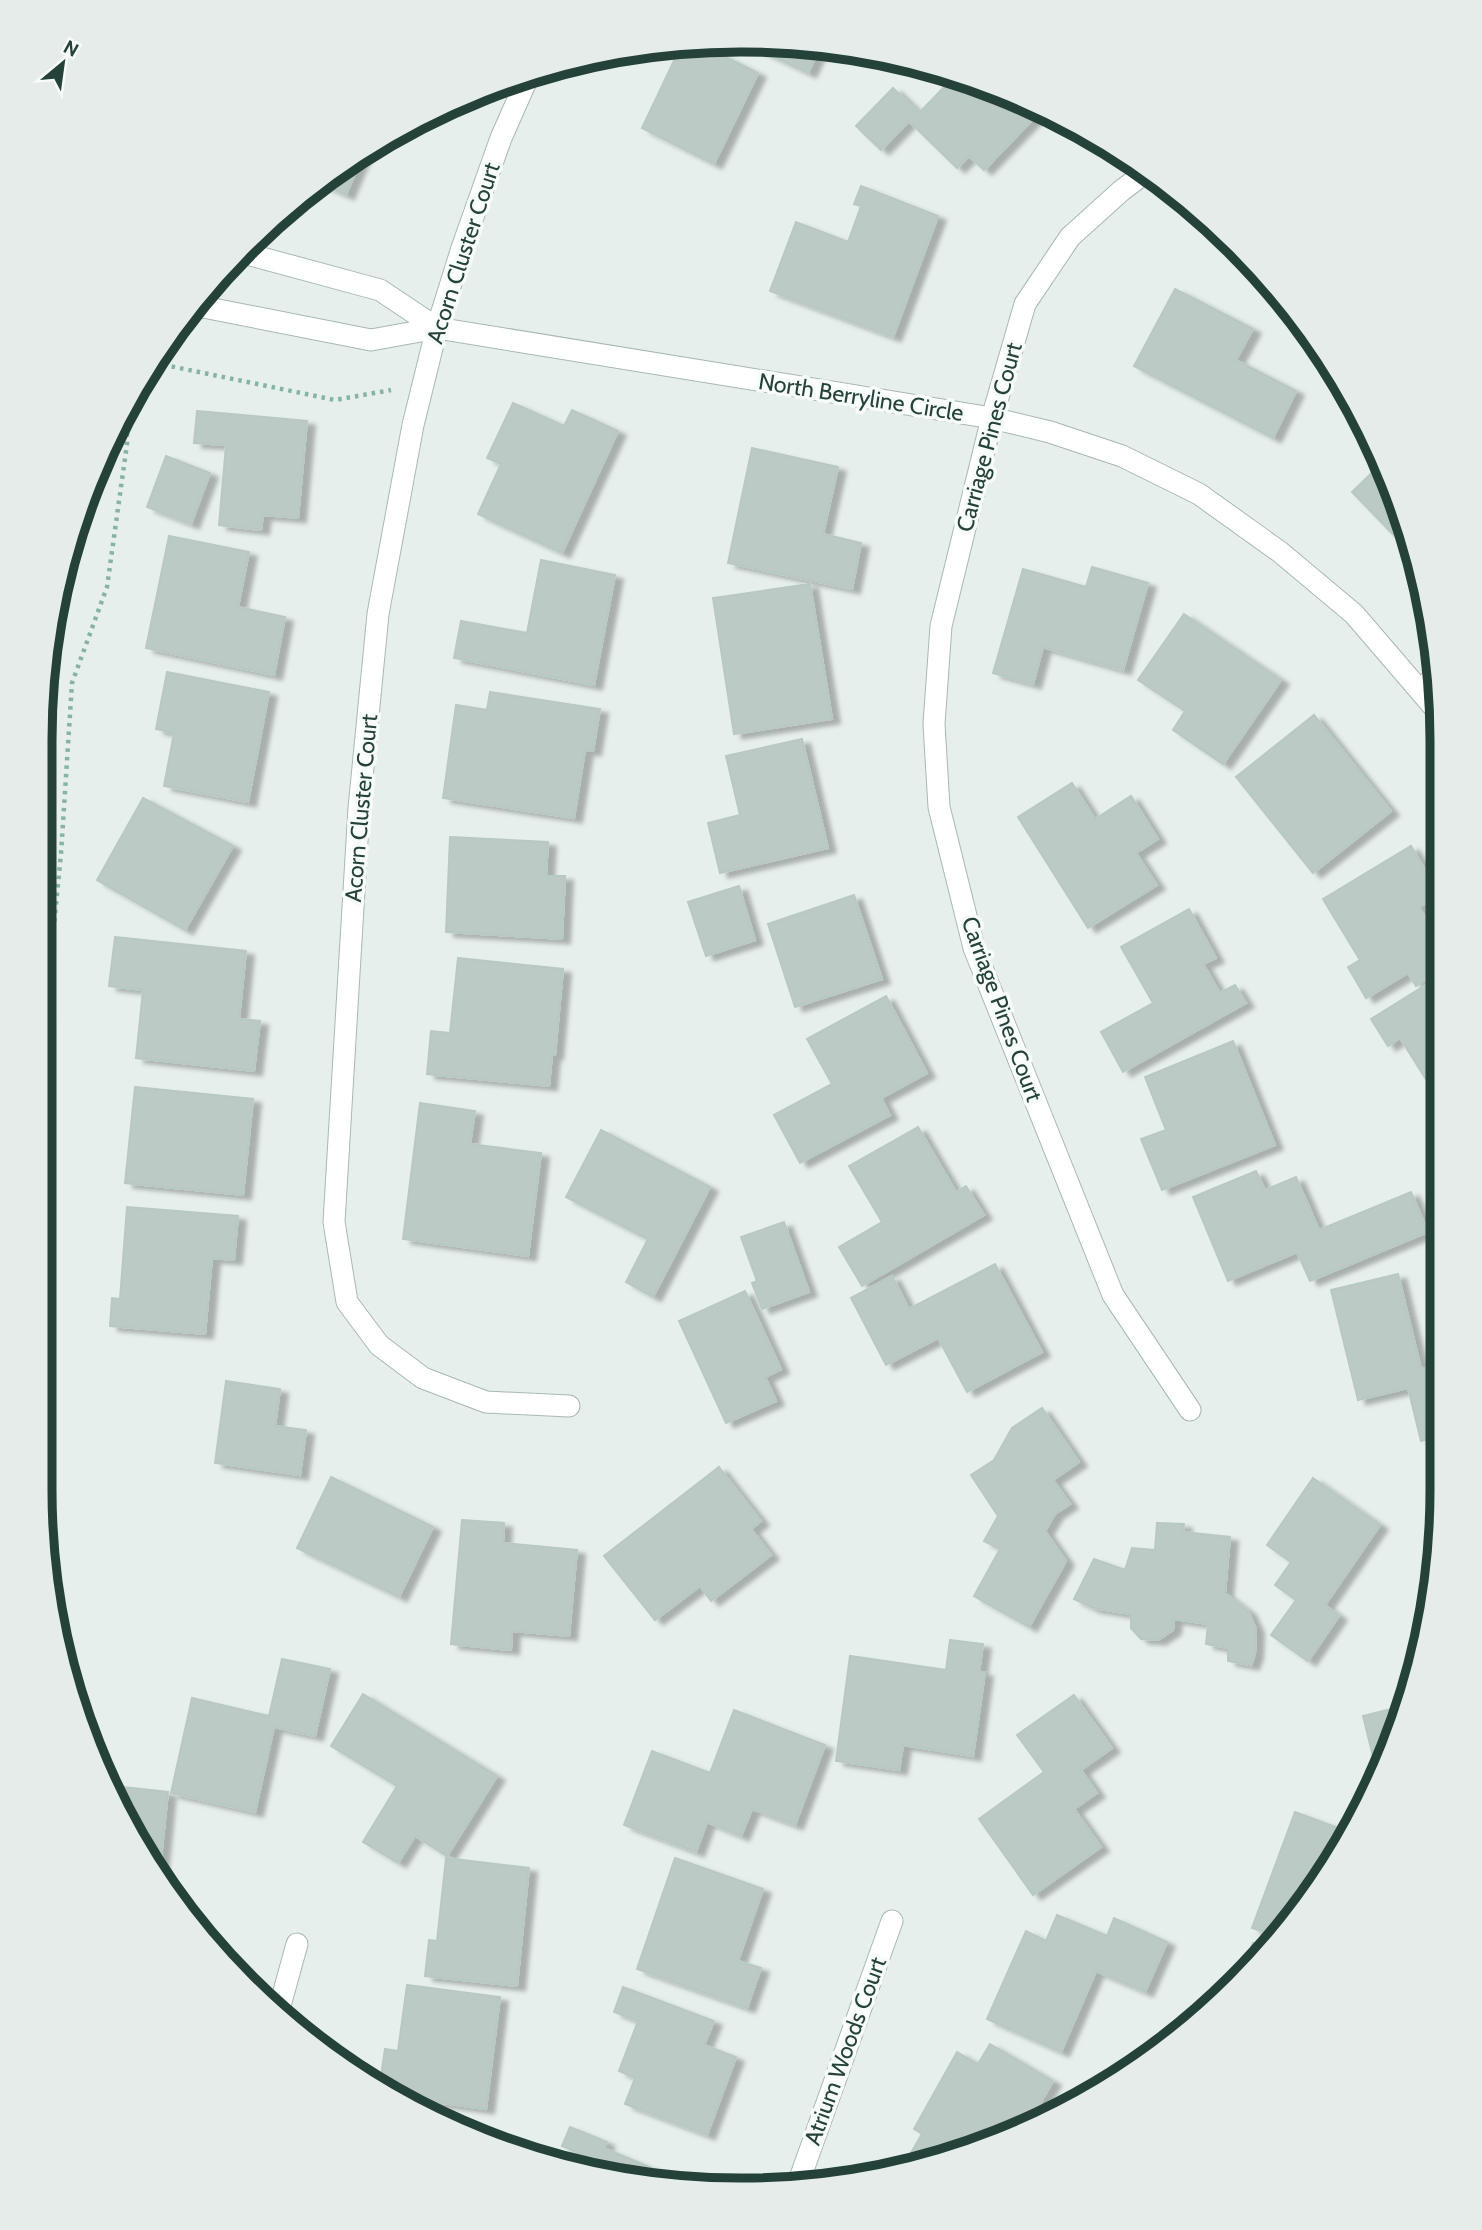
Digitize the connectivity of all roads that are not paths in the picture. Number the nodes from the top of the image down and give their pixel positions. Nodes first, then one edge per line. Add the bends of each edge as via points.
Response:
1 (523, 88) edge
2 (1137, 179) edge
3 (253, 255) edge
4 (206, 308) edge
5 (437, 328) junction
6 (992, 418) junction
7 (1427, 682) edge
8 (569, 1406) dead end
9 (1190, 1410) dead end
10 (892, 1921) dead end
11 (297, 1944) dead end
12 (281, 2002) edge
13 (801, 2175) edge

1 - 5 street, Acorn Cluster Court via 501,138
2 - 6 street, Carriage Pines Court via 1070,237 1025,304
3 - 5 street, North Berryline Circle via 380,290
4 - 5 street, North Berryline Circle via 371,340
5 - 6 street, North Berryline Circle
5 - 8 street, Acorn Cluster Court via 413,425 378,614 359,808 334,1222 347,1302 379,1345 423,1378 486,1402
6 - 7 street, North Berryline Circle via 1122,456 1199,494 1280,552
6 - 9 street, Carriage Pines Court via 941,625 934,724 939,807 974,948 1113,1296
10 - 13 street, Atrium Woods Court
11 - 12 street

